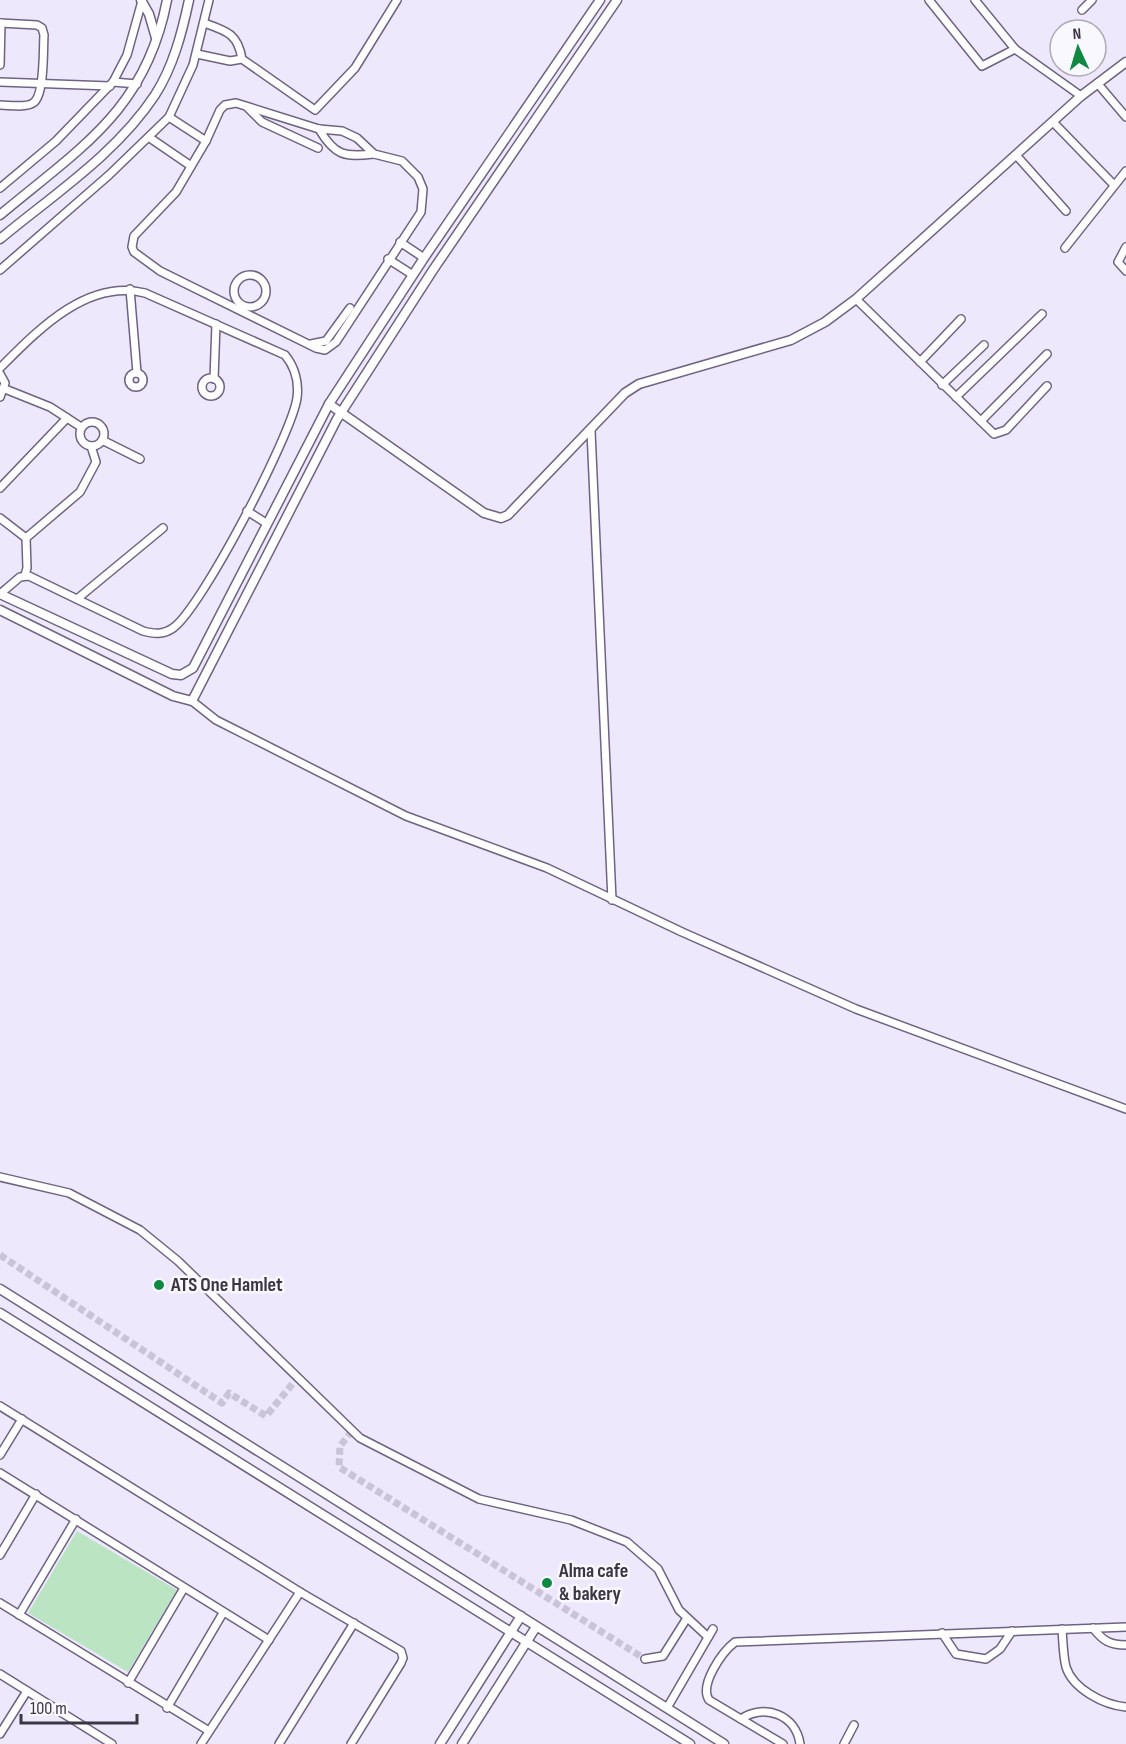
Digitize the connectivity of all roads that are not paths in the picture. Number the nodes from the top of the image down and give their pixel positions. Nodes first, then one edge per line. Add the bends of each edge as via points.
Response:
1 (166, 0) edge
2 (189, 0) edge
3 (209, 0) edge
4 (397, 0) edge
5 (600, 0) edge
6 (617, 0) edge
7 (929, 0) edge
8 (975, 0) edge
9 (1092, 0) edge
10 (142, 1) edge
11 (1082, 10) dead end
12 (0, 23) edge
13 (204, 23) junction
14 (156, 39) junction
15 (1016, 49) junction
16 (197, 54) junction
17 (242, 59) junction
18 (1126, 62) edge
19 (0, 65) edge
20 (0, 82) edge
21 (41, 83) junction
22 (112, 84) junction
23 (137, 84) junction
24 (1098, 84) junction
25 (1081, 96) junction
26 (0, 105) edge
27 (246, 107) junction
28 (169, 117) junction
29 (1126, 117) edge
30 (1053, 122) junction
31 (319, 129) junction
32 (150, 138) junction
33 (206, 141) junction
34 (318, 148) dead end
35 (374, 154) junction
36 (1016, 155) junction
37 (191, 166) junction
38 (1126, 171) edge
39 (1114, 185) junction
40 (0, 188) edge
41 (1066, 211) dead end
42 (0, 215) edge
43 (0, 239) edge
44 (400, 242) junction
45 (1126, 247) edge
46 (1065, 248) dead end
47 (424, 258) junction
48 (388, 260) junction
49 (0, 270) edge
50 (1126, 271) edge
51 (413, 275) junction
52 (130, 289) junction
53 (236, 298) junction
54 (856, 299) junction
55 (229, 305) junction
56 (252, 307) junction
57 (350, 308) dead end
58 (1042, 314) dead end
59 (253, 317) junction
60 (961, 319) dead end
61 (216, 324) junction
62 (309, 344) junction
63 (984, 345) dead end
64 (1047, 354) dead end
65 (920, 362) junction
66 (0, 368) edge
67 (137, 373) dead end
68 (0, 374) edge
69 (214, 379) dead end
70 (942, 385) junction
71 (1047, 386) dead end
72 (5, 389) junction
73 (0, 397) edge
74 (956, 397) junction
75 (329, 404) junction
76 (348, 417) junction
77 (67, 418) junction
78 (981, 421) junction
79 (81, 427) junction
80 (591, 431) junction
81 (102, 440) junction
82 (91, 446) junction
83 (140, 459) dead end
84 (0, 488) edge
85 (247, 511) junction
86 (0, 518) edge
87 (266, 524) junction
88 (163, 528) dead end
89 (26, 538) junction
90 (24, 575) junction
91 (0, 594) edge
92 (77, 599) junction
93 (0, 610) edge
94 (192, 701) junction
95 (612, 900) junction
96 (1126, 1109) edge
97 (0, 1177) edge
98 (0, 1289) edge
99 (0, 1313) edge
100 (0, 1406) edge
101 (22, 1419) junction
102 (0, 1455) edge
103 (0, 1473) edge
104 (36, 1494) junction
105 (76, 1519) junction
106 (0, 1555) edge
107 (184, 1588) junction
108 (300, 1592) junction
109 (0, 1603) edge
110 (223, 1613) junction
111 (19, 1615) junction
112 (520, 1616) junction
113 (687, 1618) junction
114 (354, 1623) junction
115 (536, 1627) junction
116 (1126, 1627) edge
117 (1093, 1628) junction
118 (713, 1629) dead end
119 (1062, 1629) junction
120 (1012, 1631) junction
121 (510, 1633) junction
122 (942, 1633) junction
123 (708, 1637) junction
124 (269, 1640) junction
125 (526, 1642) junction
126 (1126, 1645) edge
127 (645, 1659) dead end
128 (0, 1674) edge
129 (128, 1683) junction
130 (27, 1691) junction
131 (1126, 1707) edge
132 (167, 1708) junction
133 (666, 1708) junction
134 (741, 1719) junction
135 (854, 1725) dead end
136 (209, 1731) junction
137 (0, 1734) edge
138 (772, 1740) edge
139 (112, 1744) edge
140 (201, 1744) edge
141 (279, 1744) edge
142 (351, 1744) edge
143 (440, 1744) edge
144 (462, 1744) edge
145 (690, 1744) edge
146 (724, 1744) edge
147 (764, 1744) edge
148 (783, 1744) edge
149 (800, 1744) edge
150 (844, 1744) edge

1 - 14 street
2 - 43 street via 169,68 155,95 133,123 115,144
3 - 13 street
4 - 17 street via 355,68 315,110
5 - 47 street
6 - 76 street via 433,270
7 - 15 street via 982,66
8 - 15 street
9 - 11 street
10 - 14 street
10 - 22 street via 129,49
12 - 19 street
12 - 21 street via 42,28
13 - 16 street
13 - 17 street via 232,33 240,45
14 - 23 street
15 - 25 street
16 - 17 street via 230,61
16 - 28 street
18 - 24 street
20 - 21 street
21 - 22 street
21 - 26 street via 34,103
22 - 23 street
22 - 40 street via 56,141
23 - 42 street via 105,127
24 - 25 street
24 - 29 street
25 - 30 street
27 - 31 street
27 - 33 street via 236,103 225,105
27 - 34 street via 262,122
28 - 32 street
28 - 33 street
30 - 36 street
30 - 39 street
31 - 35 street via 350,134
31 - 35 street via 334,151 346,155
32 - 37 street
32 - 49 street
33 - 37 street
35 - 44 street via 402,161 412,168 423,189 421,212
36 - 41 street
36 - 54 street
37 - 55 street via 176,192 134,236 132,247 160,271
38 - 39 street
39 - 46 street
44 - 47 street
44 - 48 street
45 - 50 street via 1118,258 1119,266
47 - 51 street
48 - 51 street
48 - 62 street via 336,342 325,350
51 - 75 street
52 - 61 street
52 - 66 street via 98,296 62,311
52 - 67 street
53 - 55 street
53 - 56 street
53 - 56 street via 237,281 245,275 259,277 267,292
54 - 65 street
54 - 80 street via 791,340 639,384 625,393
55 - 59 street
56 - 59 street
57 - 62 street via 326,341
58 - 74 street
59 - 62 street
60 - 65 street
61 - 69 street
61 - 85 street via 285,355 296,375 293,416
63 - 70 street
64 - 78 street
65 - 70 street
68 - 72 street
70 - 74 street
71 - 78 street via 1001,434 994,434
72 - 73 street
72 - 77 street
74 - 78 street
75 - 76 street
75 - 87 street
76 - 80 street via 483,513 501,518 516,509
76 - 94 street via 314,460
77 - 79 street
77 - 84 street
79 - 81 street via 98,423 103,429
79 - 82 street via 81,440
80 - 95 street
81 - 82 street
81 - 83 street
82 - 89 street via 96,462 80,492
85 - 87 street
85 - 92 street via 193,608 165,633 143,631
86 - 89 street
87 - 91 street via 193,668 181,675
88 - 92 street
89 - 90 street
90 - 91 street
90 - 92 street
93 - 94 street via 173,696
94 - 95 street via 216,720 406,816 516,856
95 - 96 street via 856,1009
97 - 113 street via 69,1193 140,1230 178,1261 352,1431 377,1449 480,1499 571,1520 627,1542 658,1569
98 - 112 street
99 - 121 street
100 - 101 street
101 - 102 street
101 - 108 street
103 - 104 street
104 - 105 street
104 - 106 street
105 - 107 street
105 - 111 street
107 - 110 street
107 - 129 street
108 - 114 street
108 - 124 street
109 - 111 street
110 - 124 street
110 - 132 street
111 - 129 street
112 - 115 street
112 - 121 street
113 - 123 street
113 - 127 street via 663,1656
114 - 141 street
114 - 142 street via 401,1651 403,1658
115 - 125 street
115 - 133 street
116 - 117 street
117 - 119 street
117 - 126 street via 1111,1645
118 - 123 street
119 - 120 street
119 - 131 street via 1071,1678 1097,1698
120 - 122 street
120 - 122 street via 1000,1649 986,1659 956,1654
121 - 125 street
121 - 143 street
122 - 134 street via 735,1642 705,1690 710,1700
123 - 133 street
124 - 136 street
125 - 144 street
125 - 145 street
128 - 130 street
129 - 132 street
130 - 137 street
130 - 139 street
132 - 136 street
133 - 146 street
134 - 138 street
134 - 149 street via 761,1710 772,1711 792,1725
135 - 150 street
136 - 140 street
138 - 147 street
138 - 148 street

